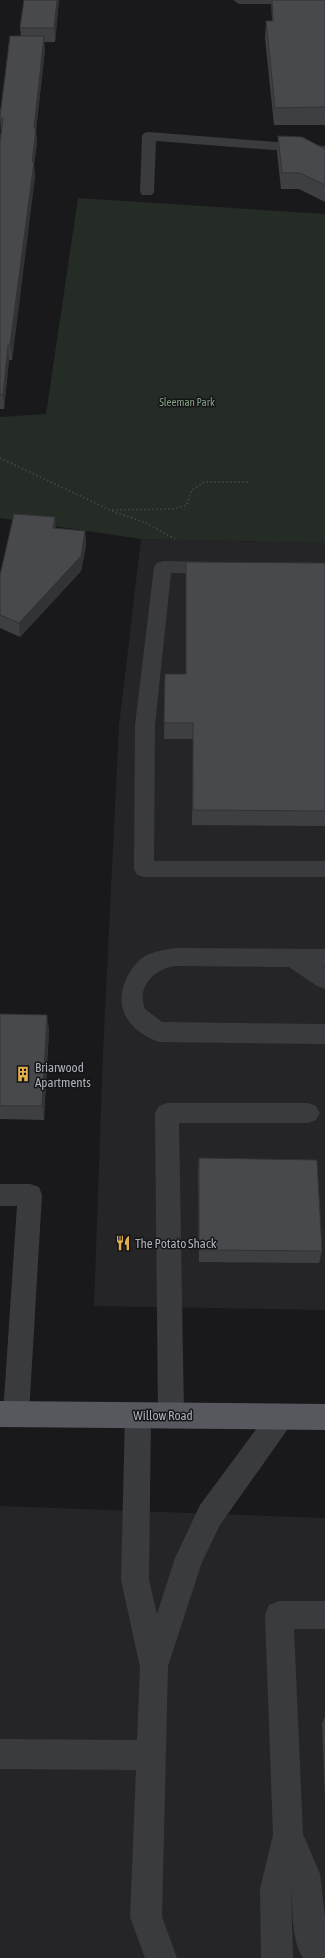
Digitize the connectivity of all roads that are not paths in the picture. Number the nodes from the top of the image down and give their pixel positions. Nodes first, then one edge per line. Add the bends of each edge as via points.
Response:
1 (239, 0) edge
2 (325, 0) edge
3 (325, 150) edge
4 (147, 192) dead end
5 (231, 568) edge
6 (325, 870) edge
7 (292, 957) junction
8 (325, 958) edge
9 (325, 980) edge
10 (325, 1034) edge
11 (308, 1113) dead end
12 (0, 1195) edge
13 (8, 1414) edge
14 (138, 1415) junction
15 (171, 1415) junction
16 (281, 1417) junction
17 (325, 1417) edge
18 (325, 1615) edge
19 (154, 1667) junction
20 (0, 1754) edge
21 (151, 1756) junction
22 (288, 1835) junction
23 (161, 1958) edge
24 (278, 1958) edge
25 (322, 1958) edge

1 - 2 street
3 - 4 street via 149,136
5 - 6 street via 163,567 145,725 144,869
7 - 8 street
7 - 9 street
7 - 10 street via 174,957 159,960 148,966 138,977 133,993 134,1010 145,1024 159,1032
11 - 15 street via 167,1113
12 - 13 street via 30,1195
13 - 14 main road, Willow Road
14 - 15 main road, Willow Road
14 - 19 street via 135,1580
15 - 16 main road, Willow Road
16 - 17 main road, Willow Road
16 - 19 street via 210,1515 189,1558
18 - 22 street via 279,1615
19 - 21 street
20 - 21 street
21 - 23 street via 146,1917
22 - 24 street via 275,1889
22 - 25 street via 305,1874 312,1943

